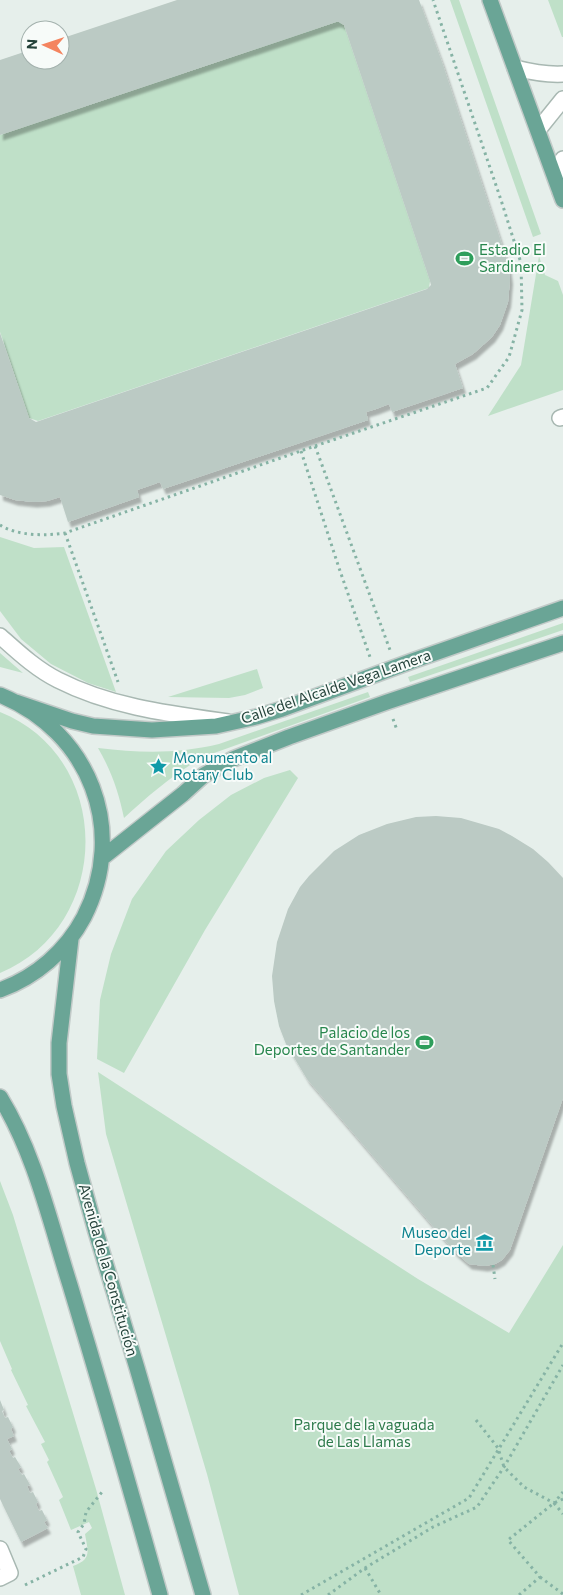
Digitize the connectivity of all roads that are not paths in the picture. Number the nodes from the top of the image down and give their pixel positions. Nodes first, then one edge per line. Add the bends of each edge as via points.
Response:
1 (490, 0) edge
2 (515, 68) junction
3 (563, 74) edge
4 (563, 100) edge
5 (538, 130) junction
6 (563, 159) edge
7 (561, 196) edge
8 (563, 608) edge
9 (0, 636) edge
10 (563, 643) edge
11 (0, 695) edge
12 (16, 702) junction
13 (232, 722) junction
14 (102, 858) junction
15 (71, 939) junction
16 (0, 990) edge
17 (0, 1097) edge
18 (0, 1550) edge
19 (0, 1578) edge
20 (160, 1595) edge
21 (202, 1595) edge

1 - 2 main road
2 - 3 street via 534,73
2 - 5 main road
4 - 5 street
5 - 7 main road
6 - 7 street
8 - 13 main road, Calle del Alcalde Vega Lamera via 282,709
9 - 13 street via 26,660 56,680 92,695 142,710
10 - 14 main road, Calle del Alcalde Vega Lamera via 387,702 233,759 204,775
11 - 12 main road
12 - 13 main road, Calle del Alcalde Vega Lamera via 93,726 152,730
12 - 14 main road via 55,729 83,767 99,811
14 - 15 main road via 91,903
15 - 16 main road via 31,975
15 - 21 main road, Avenida de la Constitución via 59,1043 64,1106 96,1232
17 - 20 main road via 16,1125 33,1168
18 - 19 street via 10,1573

